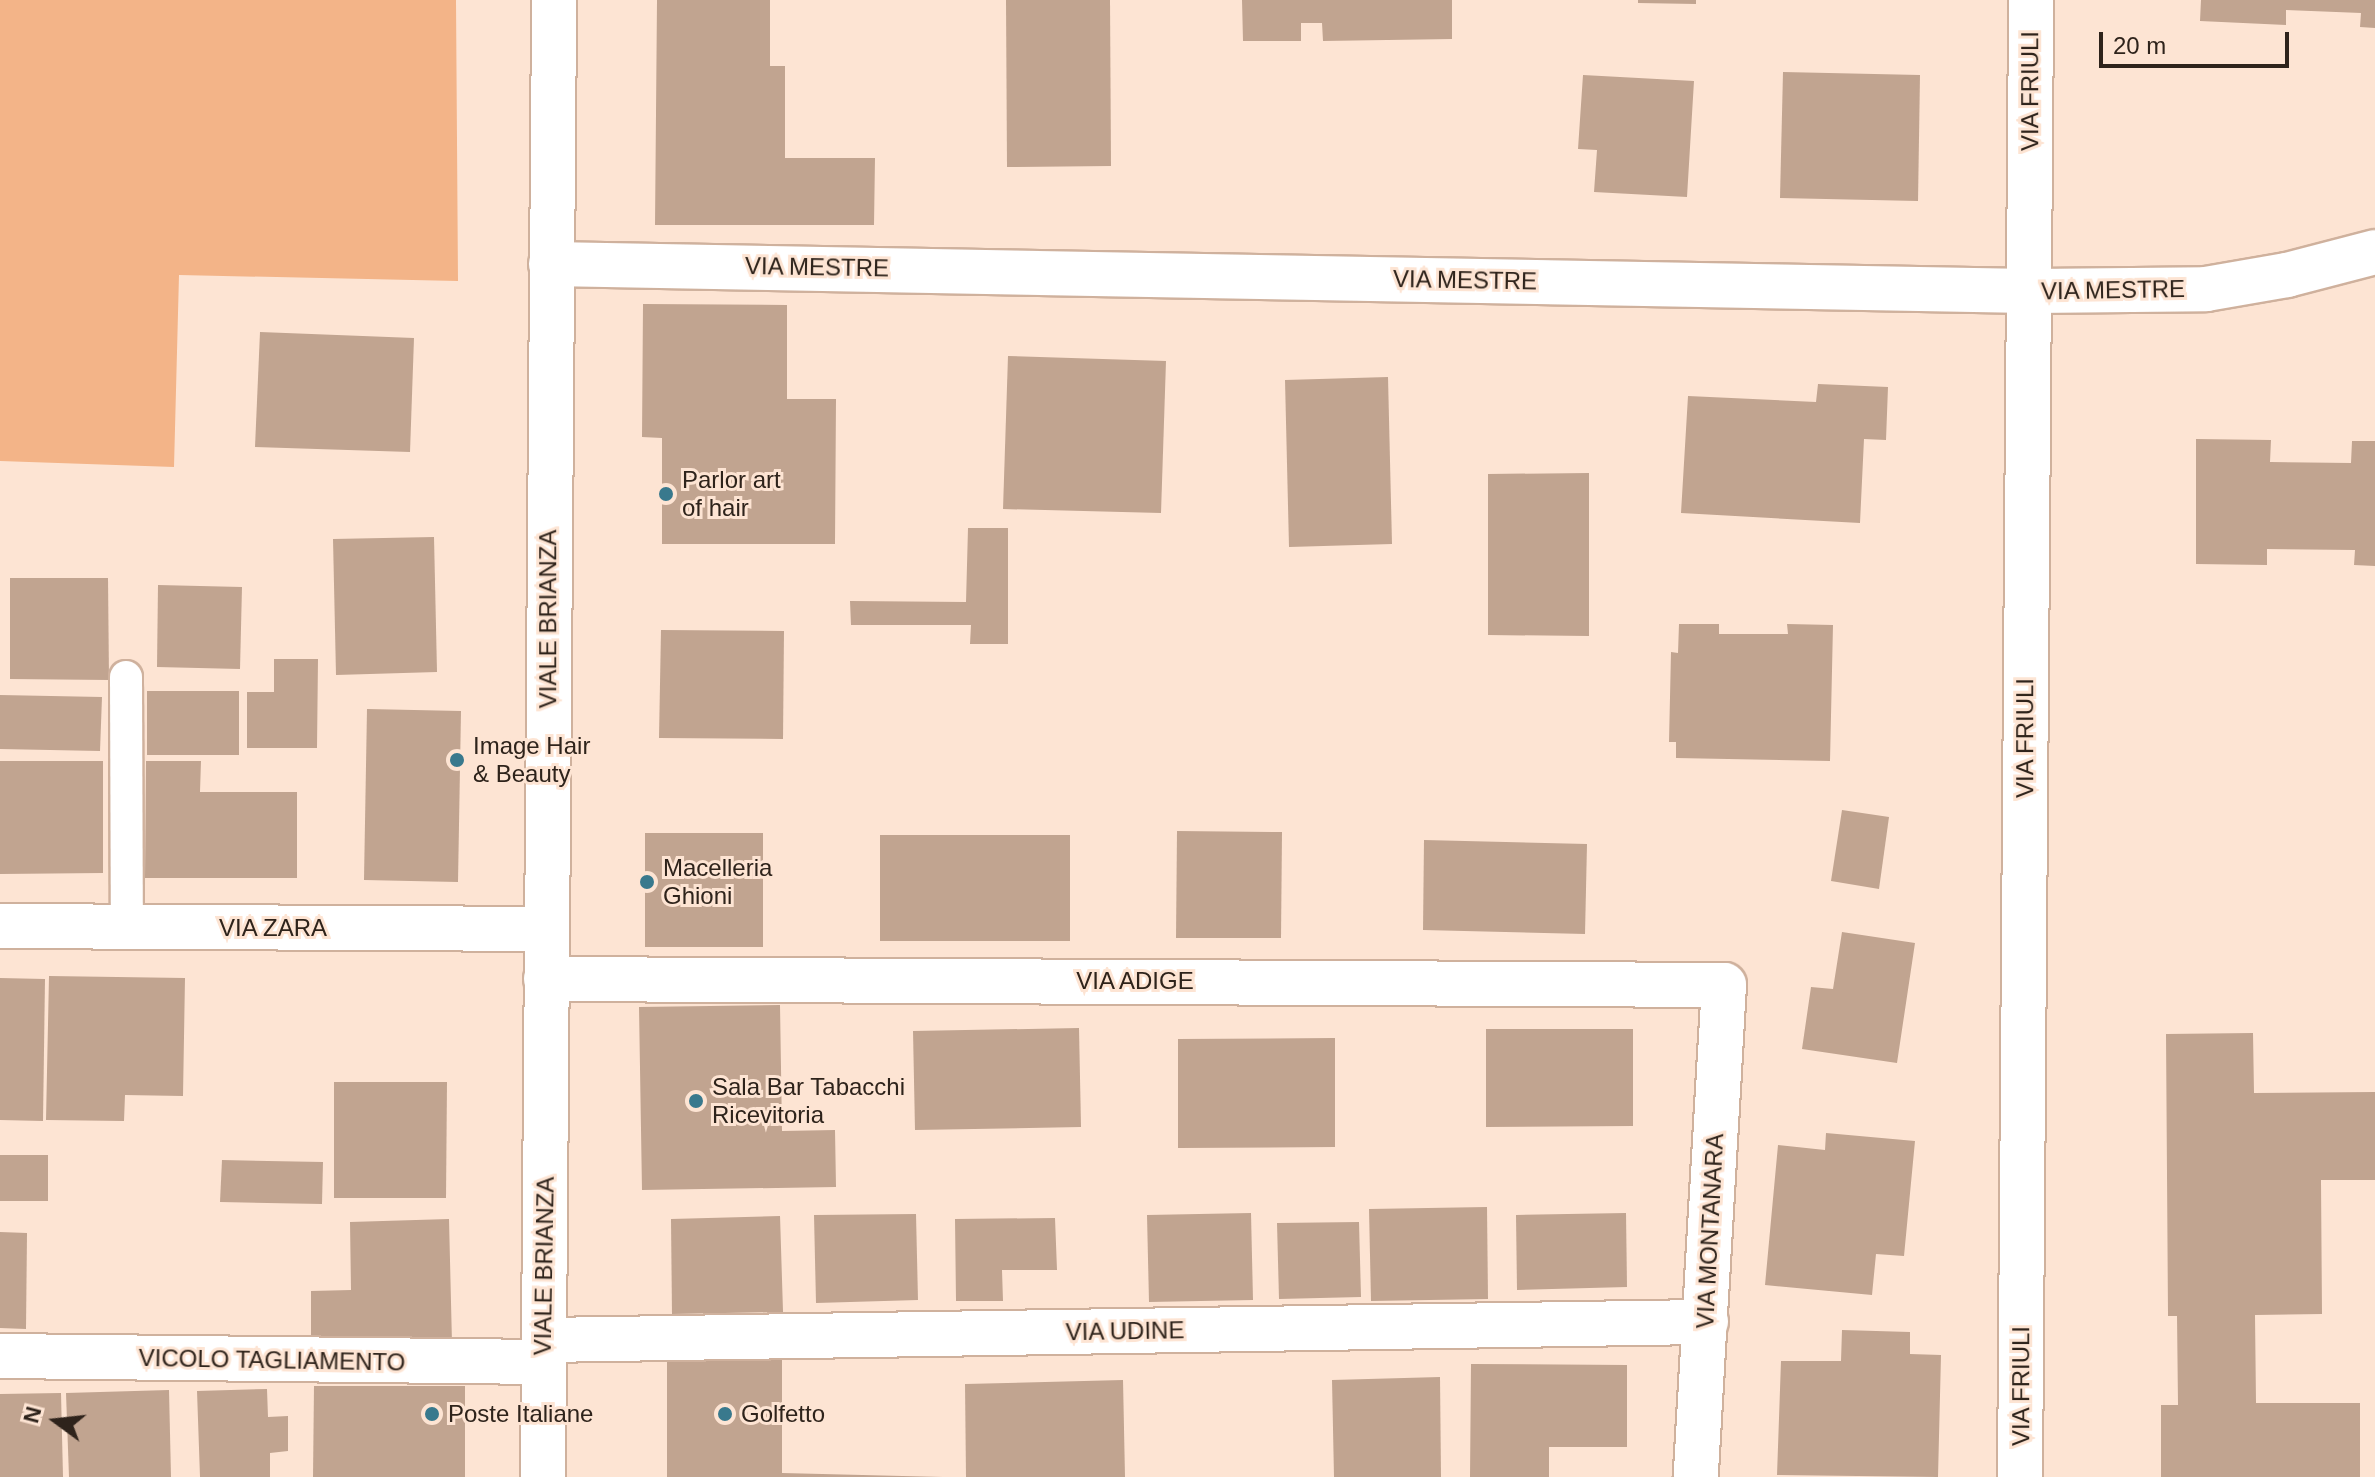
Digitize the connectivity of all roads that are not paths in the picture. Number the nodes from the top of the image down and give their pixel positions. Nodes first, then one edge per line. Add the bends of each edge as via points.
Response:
1 (554, 0) edge
2 (2031, 0) edge
3 (2375, 252) edge
4 (551, 264) junction
5 (2029, 291) junction
6 (126, 677) dead end
7 (0, 926) edge
8 (127, 927) junction
9 (546, 929) junction
10 (546, 979) junction
11 (1724, 985) joint
12 (1706, 1322) junction
13 (544, 1351) junction
14 (0, 1356) edge
15 (543, 1477) edge
16 (1696, 1477) edge
17 (2020, 1477) edge

1 - 4 street, VIALE BRIANZA
2 - 5 street, VIA FRIULI
3 - 5 street, VIA MESTRE via 2206,289
4 - 5 street, VIA MESTRE
4 - 9 street, VIALE BRIANZA
5 - 17 street, VIA FRIULI
6 - 8 lane
7 - 8 street, VIA ZARA
8 - 9 street, VIA ZARA
9 - 10 street, VIALE BRIANZA
10 - 11 street, VIA ADIGE
10 - 13 street, VIALE BRIANZA
11 - 12 street, VIA MONTANARA
12 - 13 street, VIA UDINE
12 - 16 street, VIA MONTANARA
13 - 14 street, VICOLO TAGLIAMENTO
13 - 15 street, VIALE BRIANZA

